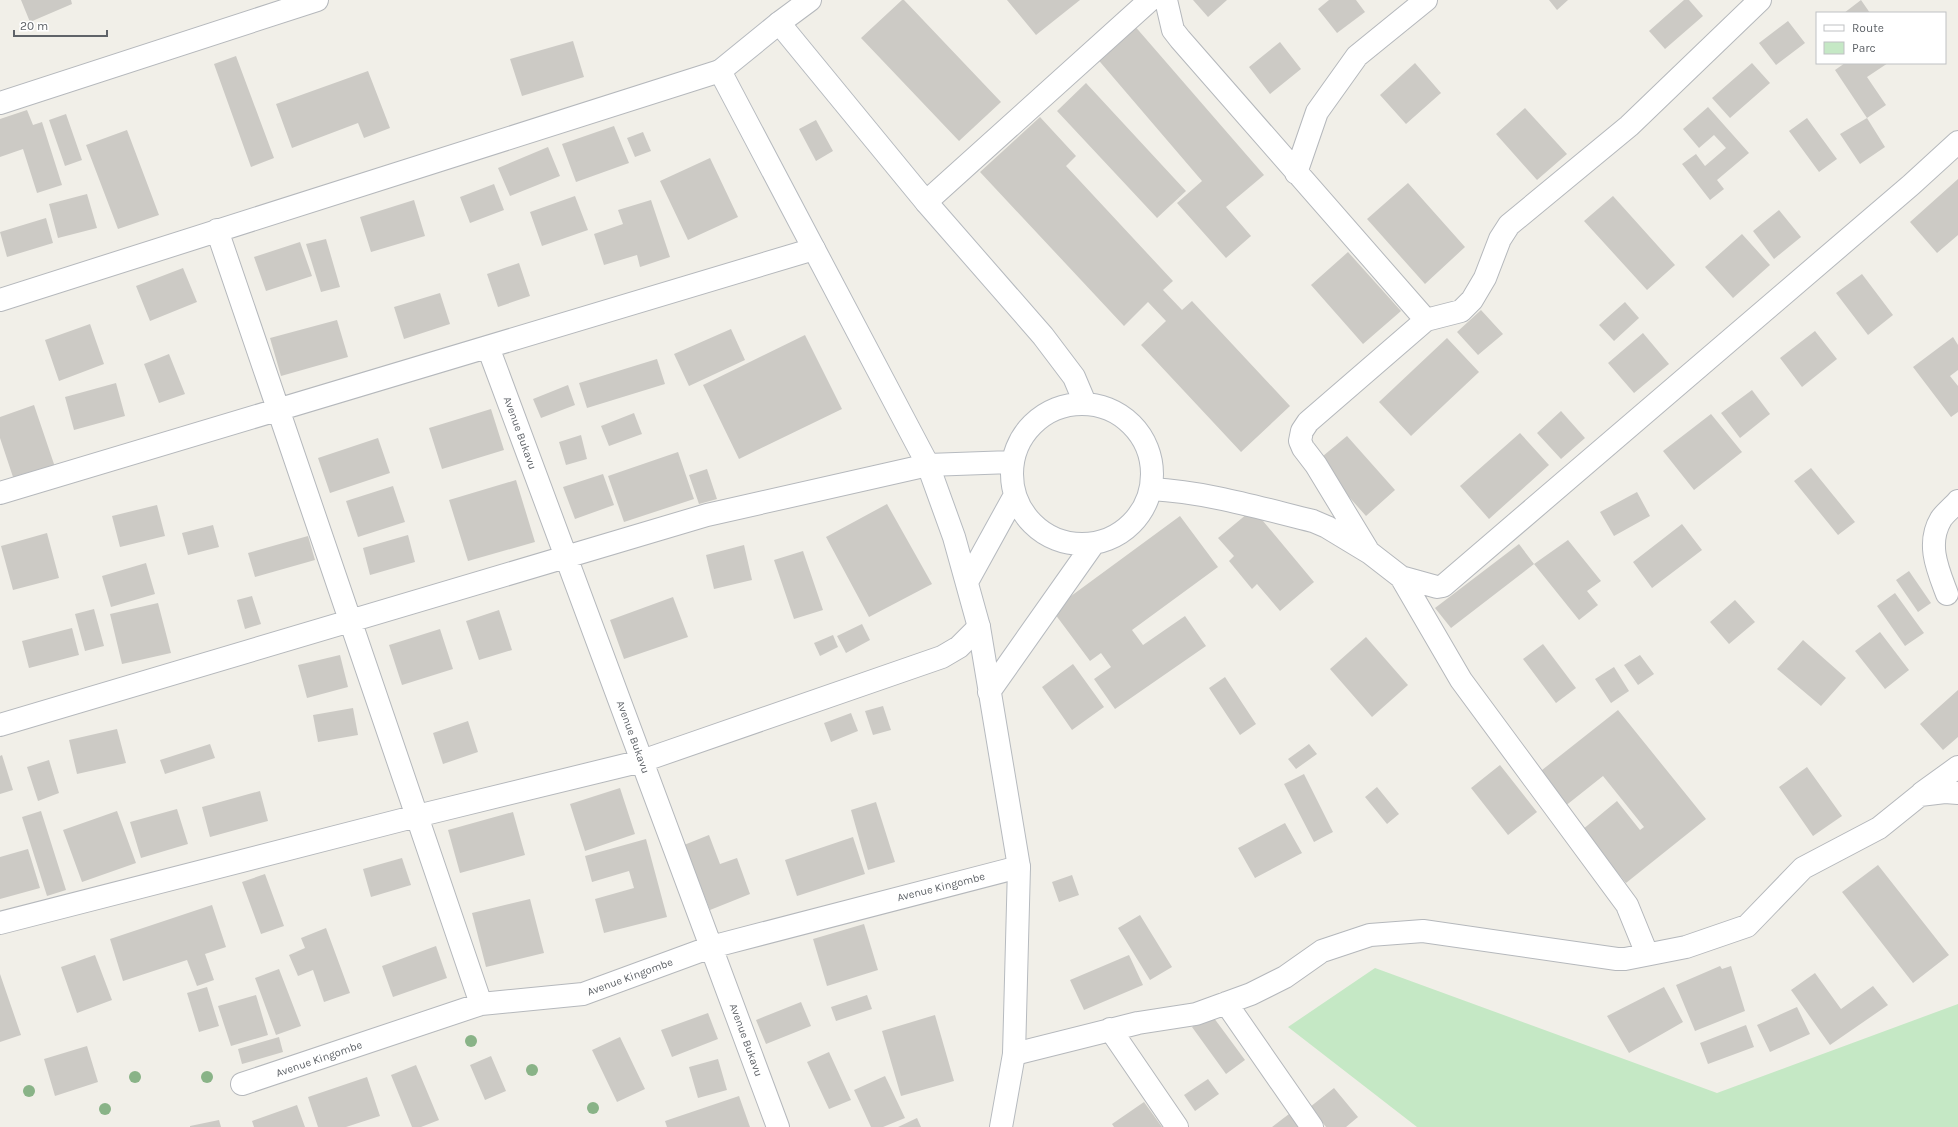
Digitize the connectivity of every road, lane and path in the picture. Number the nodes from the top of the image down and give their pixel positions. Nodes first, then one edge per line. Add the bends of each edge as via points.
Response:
1 (317, 0) edge
2 (810, 0) edge
3 (1150, 0) edge
4 (1166, 0) edge
5 (1426, 0) edge
6 (1760, 0) edge
7 (779, 23) junction
8 (720, 71) junction
9 (0, 103) edge
10 (1958, 142) edge
11 (1296, 173) junction
12 (926, 202) junction
13 (217, 230) junction
14 (814, 249) junction
15 (0, 300) edge
16 (1426, 320) junction
17 (488, 347) junction
18 (1085, 404) junction
19 (278, 409) junction
20 (1012, 462) junction
21 (928, 465) junction
22 (1152, 489) junction
23 (0, 493) edge
24 (1015, 495) junction
25 (1958, 501) edge
26 (1094, 544) junction
27 (1370, 553) junction
28 (566, 557) junction
29 (1401, 577) junction
30 (967, 582) junction
31 (1947, 594) dead end
32 (350, 621) junction
33 (979, 627) junction
34 (989, 692) junction
35 (0, 724) edge
36 (642, 761) junction
37 (1958, 767) edge
38 (1958, 793) edge
39 (1920, 795) junction
40 (417, 816) junction
41 (1019, 867) junction
42 (0, 923) edge
43 (711, 947) junction
44 (1647, 954) junction
45 (1226, 1003) junction
46 (481, 1004) junction
47 (1110, 1029) junction
48 (1014, 1054) junction
49 (242, 1084) dead end
50 (778, 1127) edge
51 (1001, 1127) edge
52 (1177, 1127) edge
53 (1312, 1127) edge

1 - 9 street
2 - 7 street
3 - 12 street
4 - 11 street via 1173,30
5 - 11 street via 1356,56 1317,112
6 - 16 street via 1630,126 1509,225 1500,240 1485,278 1472,300 1461,311
7 - 8 street
7 - 12 street
8 - 13 street
8 - 14 street
10 - 29 street via 1447,584 1436,587
11 - 16 street
12 - 18 street via 1061,357 1074,377
13 - 15 street
13 - 19 street
14 - 17 street
14 - 21 street
16 - 27 street via 1308,422 1302,431 1300,441 1303,448
17 - 19 street
17 - 28 street, Avenue Bukavu
18 - 20 street via 1068,405 1052,410 1037,419 1017,446
18 - 22 street via 1101,406 1117,413 1136,429 1144,440 1151,458
19 - 23 street
19 - 32 street
20 - 21 street
20 - 24 street
21 - 28 street via 707,515
21 - 30 street
22 - 26 street via 1137,519 1125,531
22 - 27 street via 1218,497 1313,521
24 - 26 street via 1022,511 1032,524 1046,534 1061,541
24 - 30 street
25 - 31 street via 1941,519 1934,535 1934,556
26 - 34 street
27 - 29 street
28 - 32 street
28 - 36 street, Avenue Bukavu
29 - 44 street via 1461,680 1627,905
30 - 33 street
32 - 35 street
32 - 40 street
33 - 34 street
33 - 36 street via 959,647 942,657
34 - 41 street
36 - 40 street
36 - 43 street, Avenue Bukavu
37 - 39 street
38 - 39 street
39 - 44 street via 1879,828 1803,868 1747,926 1686,947
40 - 42 street
40 - 46 street
41 - 43 street, Avenue Kingombe
41 - 48 street
43 - 46 street, Avenue Kingombe via 583,994
43 - 50 street, Avenue Bukavu
44 - 45 street via 1617,959 1423,931 1370,935 1322,951 1285,978
45 - 47 street via 1196,1014 1138,1022
45 - 53 street
46 - 49 street, Avenue Kingombe
47 - 48 street
47 - 52 street
48 - 51 street

